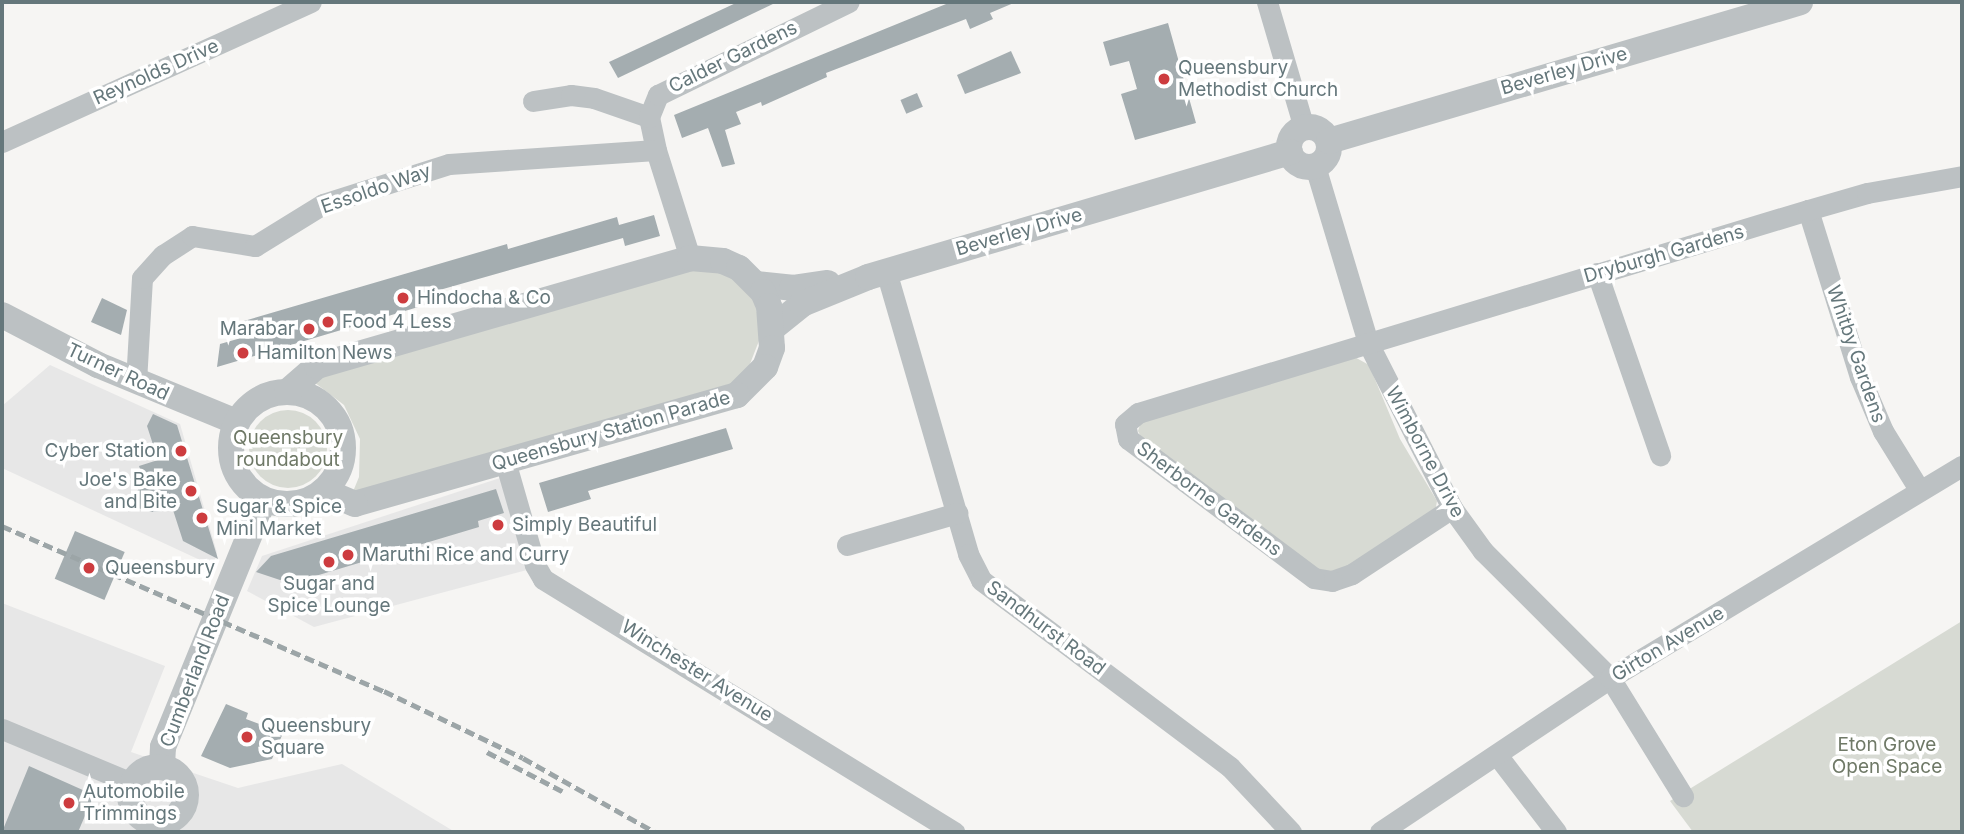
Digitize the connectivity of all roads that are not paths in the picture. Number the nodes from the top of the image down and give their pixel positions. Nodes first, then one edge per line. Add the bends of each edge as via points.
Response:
1 (311, 2) edge
2 (849, 2) edge
3 (1267, 2) edge
4 (1800, 2) edge
5 (533, 101) dead end
6 (649, 117) junction
7 (1304, 128) junction
8 (1328, 141) junction
9 (2, 142) edge
10 (656, 150) junction
11 (1290, 152) junction
12 (1315, 166) junction
13 (1962, 176) edge
14 (1808, 210) junction
15 (690, 258) junction
16 (877, 274) junction
17 (1597, 274) junction
18 (756, 284) junction
19 (2, 315) edge
20 (774, 327) junction
21 (1368, 343) junction
22 (136, 382) junction
23 (287, 392) junction
24 (236, 422) junction
25 (1660, 455) dead end
26 (505, 461) junction
27 (1962, 466) edge
28 (324, 491) junction
29 (1920, 491) junction
30 (264, 500) junction
31 (1452, 508) junction
32 (957, 513) junction
33 (847, 545) dead end
34 (1610, 678) junction
35 (2, 729) edge
36 (1497, 755) junction
37 (162, 766) junction
38 (132, 783) junction
39 (1684, 796) dead end
40 (144, 827) edge
41 (954, 832) edge
42 (1291, 832) edge
43 (1380, 832) edge
44 (1556, 832) edge

1 - 9 street, Reynolds Drive
2 - 6 street, Calder Gardens via 682,79 658,95
3 - 7 street
4 - 8 street, Beverley Drive
5 - 6 street via 571,95 594,98
6 - 10 street
7 - 8 street via 1319,129
7 - 11 street via 1292,137
8 - 12 street via 1327,156
10 - 15 street
10 - 22 street, Essoldo Way via 449,164 323,204 255,246 192,236 163,255 142,278
11 - 12 street via 1300,164
11 - 16 street, Beverley Drive
12 - 21 street, Wimborne Drive
13 - 14 street, Dryburgh Gardens via 1867,193
14 - 17 street, Dryburgh Gardens
14 - 29 street, Whitby Gardens via 1860,377 1883,431
15 - 18 street via 723,261
15 - 23 street via 317,366
16 - 18 street, Beverley Drive via 792,288
16 - 20 street, Beverley Drive via 802,304
16 - 32 street, Sandhurst Road
17 - 21 street, Dryburgh Gardens
17 - 25 street
18 - 20 street
19 - 22 street, Turner Road
20 - 26 street, Queensbury Station Parade via 765,367 737,396
21 - 31 street, Wimborne Drive
21 - 31 street, Sherborne Gardens via 1138,413 1125,424 1128,439 1314,578 1332,581 1352,574
22 - 24 street, Turner Road
23 - 24 street via 257,400
23 - 28 street via 323,405 339,429 343,457
24 - 30 street via 231,458 237,475
26 - 28 street, Queensbury Station Parade via 355,505
26 - 41 street, Winchester Avenue via 543,579
27 - 29 street, Girton Avenue
28 - 30 street via 295,504
29 - 34 street, Girton Avenue
30 - 37 street, Cumberland Road via 163,747
31 - 34 street, Wimborne Drive via 1483,551
32 - 33 street
32 - 42 street, Sandhurst Road via 981,580 1230,767
34 - 36 street, Girton Avenue
34 - 39 street, Wimborne Drive
35 - 38 street
36 - 43 street, Girton Avenue
36 - 44 street
37 - 38 street via 147,768
37 - 40 street via 179,775 186,802 175,818
38 - 40 street via 130,801

